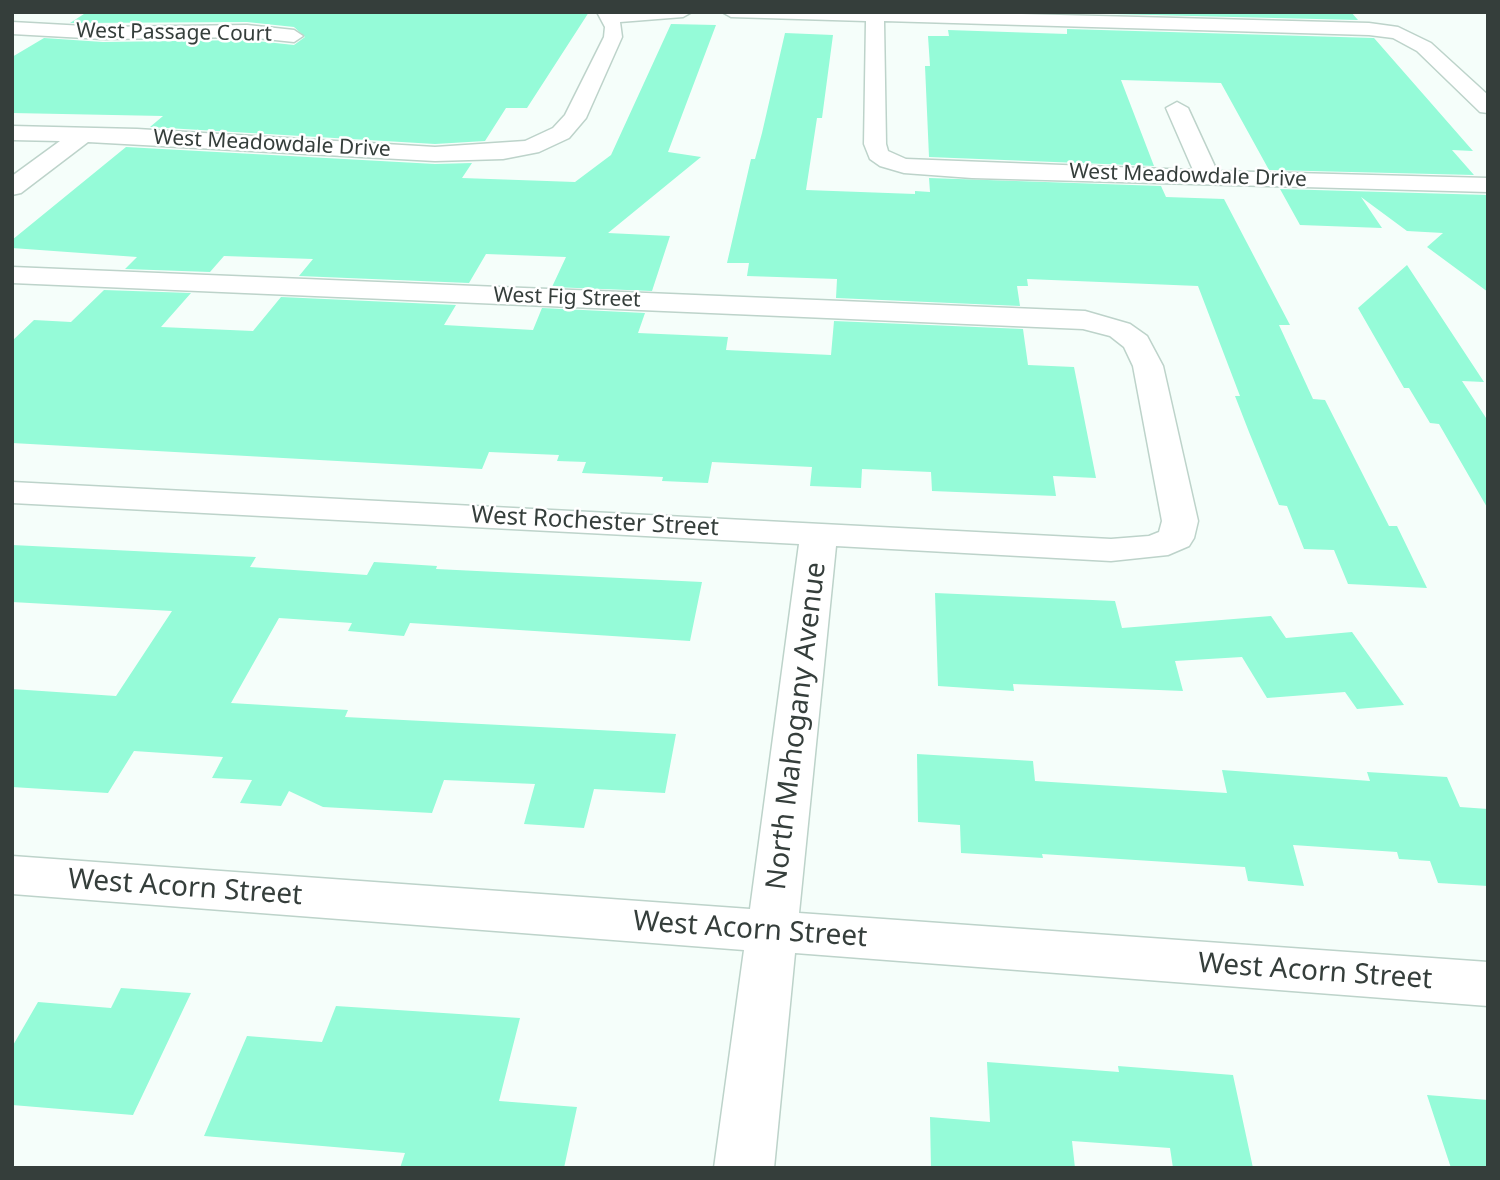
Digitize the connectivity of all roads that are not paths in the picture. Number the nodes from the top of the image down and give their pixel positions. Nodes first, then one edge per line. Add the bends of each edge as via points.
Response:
1 (28, 12) edge
2 (683, 12) edge
3 (731, 12) edge
4 (608, 15) edge
5 (875, 16) junction
6 (12, 20) edge
7 (12, 28) edge
8 (294, 36) dead end
9 (1177, 107) dead end
10 (1488, 107) edge
11 (12, 133) edge
12 (84, 135) junction
13 (1208, 176) junction
14 (1488, 185) edge
15 (12, 188) edge
16 (12, 275) edge
17 (12, 492) edge
18 (819, 534) junction
19 (1176, 538) joint
20 (12, 875) edge
21 (772, 932) junction
22 (1488, 984) edge
23 (744, 1168) edge

1 - 6 street
2 - 4 street
3 - 5 street
4 - 12 street, West Meadowdale Drive via 614,27 612,37 575,118 561,133 531,147 435,153
5 - 10 street via 1342,27 1398,33 1424,47
5 - 13 street, West Meadowdale Drive via 875,144 878,154 888,161 936,169
7 - 8 street, West Passage Court
9 - 13 street
11 - 12 street, West Meadowdale Drive
12 - 15 street
13 - 14 street, West Meadowdale Drive
16 - 19 street, West Fig Street via 1085,320 1120,330 1137,342 1148,366 1180,521
17 - 18 street, West Rochester Street
18 - 19 street, West Rochester Street via 1111,550 1155,547
18 - 21 street, North Mahogany Avenue
20 - 21 street, West Acorn Street
21 - 22 street, West Acorn Street
21 - 23 street, North Mahogany Avenue

